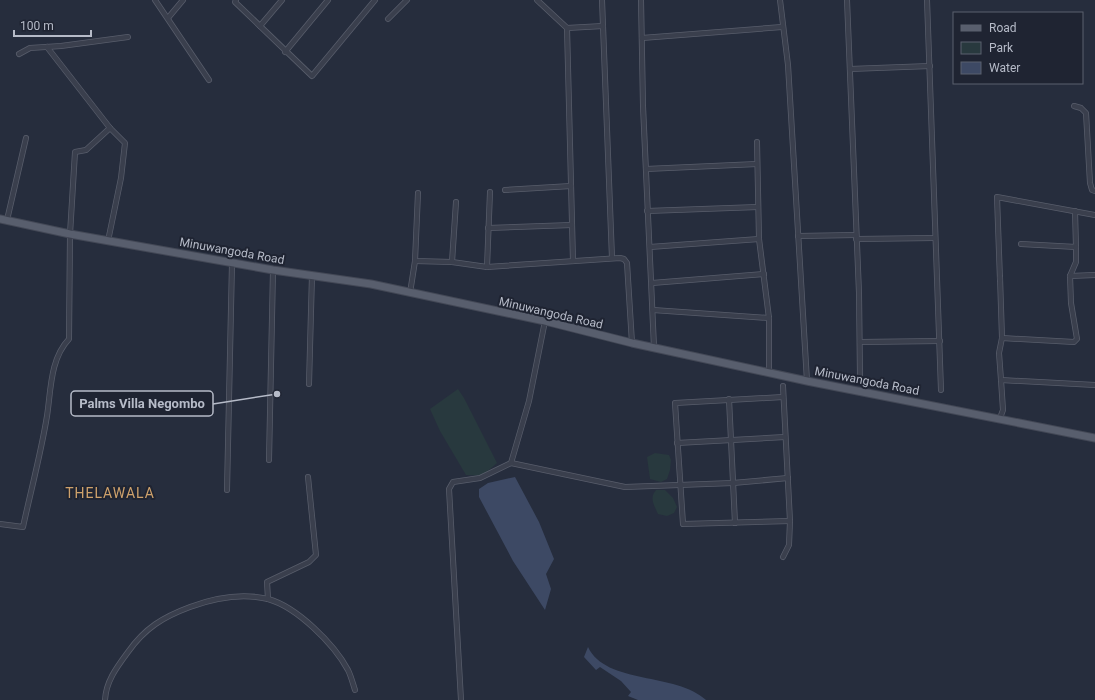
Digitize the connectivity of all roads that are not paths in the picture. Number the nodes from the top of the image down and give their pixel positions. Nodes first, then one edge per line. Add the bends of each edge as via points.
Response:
1 (155, 0) edge
2 (183, 0) edge
3 (236, 0) edge
4 (282, 0) edge
5 (328, 0) edge
6 (375, 0) edge
7 (407, 0) edge
8 (537, 0) edge
9 (602, 0) edge
10 (641, 0) edge
11 (780, 0) edge
12 (847, 0) edge
13 (927, 0) edge
14 (168, 18) junction
15 (388, 19) dead end
16 (260, 26) junction
17 (603, 26) junction
18 (782, 27) junction
19 (567, 28) junction
20 (128, 36) dead end
21 (642, 38) junction
22 (48, 47) junction
23 (285, 52) junction
24 (19, 54) dead end
25 (930, 66) junction
26 (850, 69) junction
27 (209, 80) dead end
28 (1074, 106) dead end
29 (110, 128) junction
30 (26, 138) dead end
31 (757, 142) dead end
32 (757, 164) junction
33 (646, 169) junction
34 (571, 186) junction
35 (505, 190) dead end
36 (1095, 191) edge
37 (490, 192) dead end
38 (418, 193) dead end
39 (456, 202) dead end
40 (758, 207) junction
41 (648, 211) junction
42 (1076, 211) junction
43 (1095, 215) edge
44 (4, 219) edge
45 (572, 225) junction
46 (488, 228) junction
47 (70, 234) junction
48 (798, 236) junction
49 (856, 238) junction
50 (935, 238) junction
51 (759, 239) junction
52 (108, 241) junction
53 (1021, 244) dead end
54 (650, 247) junction
55 (1076, 247) junction
56 (612, 258) junction
57 (415, 261) junction
58 (573, 261) junction
59 (232, 262) junction
60 (452, 262) junction
61 (487, 267) junction
62 (273, 270) junction
63 (764, 274) junction
64 (312, 275) junction
65 (1095, 275) edge
66 (1070, 276) junction
67 (1000, 278) dead end
68 (652, 283) junction
69 (410, 293) junction
70 (1001, 302) junction
71 (653, 310) junction
72 (769, 318) junction
73 (544, 321) junction
74 (1002, 338) junction
75 (940, 341) junction
76 (860, 342) junction
77 (632, 343) junction
78 (654, 347) junction
79 (769, 373) junction
80 (860, 377) dead end
81 (1001, 380) junction
82 (807, 381) junction
83 (309, 384) dead end
84 (1095, 385) edge
85 (783, 386) dead end
86 (940, 390) dead end
87 (783, 397) junction
88 (729, 399) junction
89 (1000, 418) junction
90 (785, 437) junction
91 (1095, 438) edge
92 (731, 440) junction
93 (677, 443) junction
94 (270, 460) dead end
95 (511, 463) junction
96 (308, 477) dead end
97 (788, 478) junction
98 (733, 483) junction
99 (679, 484) junction
100 (226, 490) dead end
101 (790, 521) junction
102 (735, 523) junction
103 (0, 524) edge
104 (783, 557) dead end
105 (268, 600) junction
106 (355, 690) dead end
107 (106, 700) edge
108 (461, 700) edge

1 - 14 street
2 - 14 street
3 - 16 street via 234,2
4 - 16 street
5 - 23 street
6 - 23 street via 312,76
7 - 15 street
8 - 19 street
9 - 17 street
10 - 21 street
11 - 18 street
12 - 26 street
13 - 25 street
14 - 27 street
16 - 23 street
17 - 19 street
17 - 56 street
18 - 21 street
18 - 48 street via 788,65
19 - 34 street
20 - 22 street
21 - 33 street
22 - 24 street via 30,48
22 - 29 street
25 - 26 street
25 - 50 street
26 - 49 street
28 - 36 street via 1086,113 1090,183 1092,190
29 - 47 street via 86,150 75,152
29 - 52 street via 125,143 121,178
30 - 44 street
31 - 32 street
32 - 33 street
32 - 40 street
33 - 41 street
34 - 35 street
34 - 45 street
37 - 46 street
38 - 57 street
39 - 60 street
40 - 41 street
40 - 51 street
41 - 54 street
42 - 43 street
42 - 55 street
42 - 70 street via 997,197
44 - 47 main road, Minuwangoda Road
45 - 46 street
45 - 58 street
46 - 61 street
47 - 52 main road, Minuwangoda Road
47 - 103 street via 69,339 61,347 50,386 47,416 23,527
48 - 49 street
48 - 82 street
49 - 50 street
49 - 76 street
50 - 75 street
51 - 54 street
51 - 63 street
52 - 59 main road, Minuwangoda Road
53 - 55 street
54 - 68 street
55 - 66 street via 1076,262
56 - 58 street
56 - 77 street via 624,259 627,263
57 - 60 street
57 - 69 street
58 - 61 street
59 - 62 main road, Minuwangoda Road
59 - 100 street
60 - 61 street
62 - 64 main road, Minuwangoda Road
62 - 94 street
63 - 68 street
63 - 72 street
64 - 69 main road, Minuwangoda Road
64 - 83 street
65 - 66 street
66 - 74 street via 1071,303 1077,331 1077,339 1074,342
67 - 70 street
68 - 71 street
69 - 73 main road, Minuwangoda Road
70 - 74 street
71 - 72 street
71 - 78 street
72 - 79 street
73 - 77 main road, Minuwangoda Road
73 - 95 street via 529,401
74 - 81 street via 999,353
75 - 76 street
75 - 86 street
76 - 80 street
77 - 78 main road, Minuwangoda Road
78 - 79 main road, Minuwangoda Road
79 - 82 main road, Minuwangoda Road
81 - 84 street
81 - 89 street via 1003,410
82 - 89 main road, Minuwangoda Road
85 - 87 street
87 - 88 street
87 - 90 street
88 - 92 street
88 - 93 street via 675,403
89 - 91 main road, Minuwangoda Road
90 - 92 street
90 - 97 street
92 - 93 street
92 - 98 street
93 - 99 street
95 - 99 street via 625,487
95 - 108 street via 480,478 453,482 449,489
96 - 105 street via 316,554 309,562 268,582
97 - 98 street
97 - 101 street
98 - 99 street
98 - 102 street
99 - 102 street via 683,524
101 - 102 street
101 - 104 street via 789,545
105 - 106 street via 302,616 327,642 348,670
105 - 107 street via 244,597 211,599 168,615 139,636 120,662 106,687

